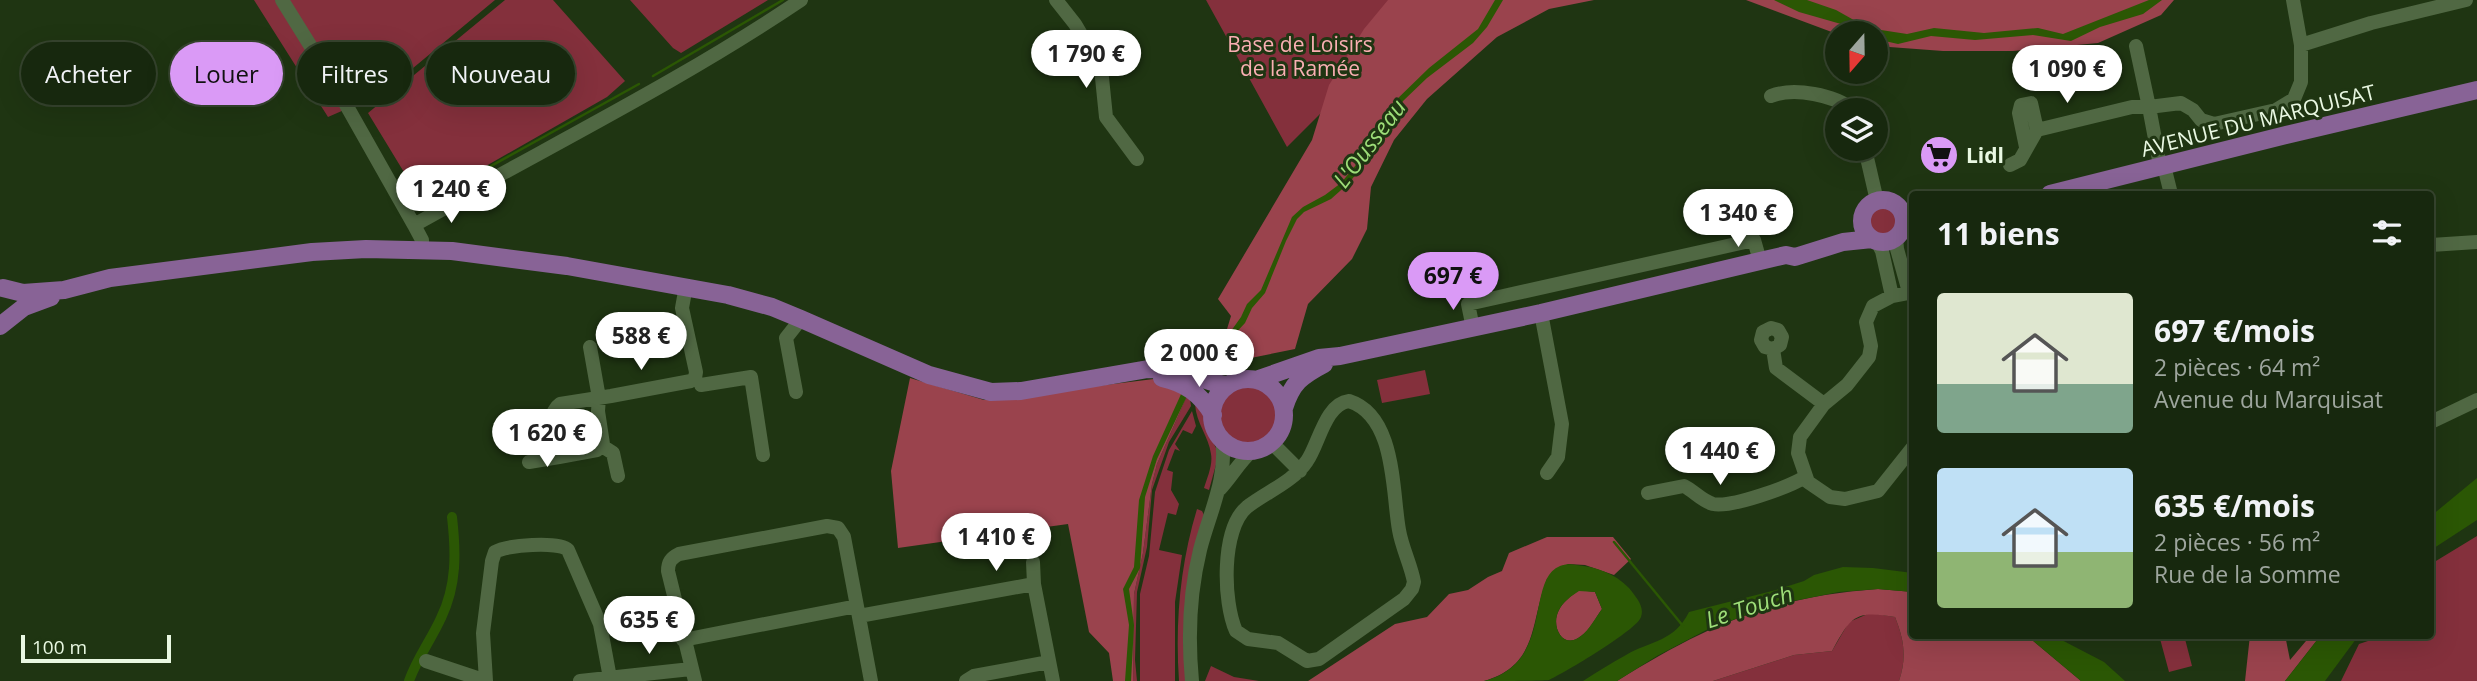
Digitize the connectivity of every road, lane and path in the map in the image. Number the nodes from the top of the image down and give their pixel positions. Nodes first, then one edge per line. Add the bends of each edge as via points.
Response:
1 (282, 0) edge
2 (801, 0) edge
3 (1056, 0) edge
4 (2292, 0) edge
5 (2466, 0) edge
6 (2136, 46) dead end
7 (2301, 46) junction
8 (2477, 90) edge
9 (1771, 96) dead end
10 (1827, 98) edge
11 (2149, 107) junction
12 (2037, 130) junction
13 (2026, 147) junction
14 (1136, 159) dead end
15 (1868, 161) edge
16 (2010, 166) dead end
17 (2163, 166) junction
18 (2062, 191) edge
19 (2170, 191) edge
20 (467, 193) junction
21 (1877, 201) junction
22 (402, 204) junction
23 (1862, 221) junction
24 (1905, 222) edge
25 (1742, 223) dead end
26 (414, 225) junction
27 (1754, 240) junction
28 (1875, 240) junction
29 (2477, 242) edge
30 (2434, 245) edge
31 (422, 249) junction
32 (1786, 256) junction
33 (1760, 261) junction
34 (2, 286) edge
35 (686, 286) junction
36 (1909, 286) edge
37 (64, 290) junction
38 (1909, 292) edge
39 (1892, 296) junction
40 (1541, 313) junction
41 (801, 319) junction
42 (1, 324) edge
43 (1473, 328) junction
44 (590, 347) dead end
45 (1773, 349) dead end
46 (1340, 356) junction
47 (1256, 380) junction
48 (697, 382) junction
49 (1192, 382) junction
50 (1228, 385) junction
51 (796, 392) dead end
52 (599, 398) junction
53 (2477, 400) edge
54 (1824, 404) junction
55 (1283, 408) junction
56 (1213, 415) junction
57 (2434, 421) edge
58 (1222, 439) junction
59 (1271, 442) junction
60 (602, 446) junction
61 (1253, 450) junction
62 (1909, 452) edge
63 (764, 455) dead end
64 (559, 457) junction
65 (529, 462) dead end
66 (1300, 471) junction
67 (1546, 473) dead end
68 (618, 476) dead end
69 (1805, 477) junction
70 (1220, 489) junction
71 (1648, 493) dead end
72 (1033, 562) dead end
73 (1034, 584) junction
74 (858, 611) junction
75 (683, 640) junction
76 (426, 661) dead end
77 (1049, 662) junction
78 (693, 675) edge
79 (610, 678) junction
80 (486, 681) edge
81 (580, 681) edge
82 (871, 681) edge
83 (967, 681) edge
84 (1053, 681) edge
85 (1192, 681) edge

1 - 22 street
2 - 20 street
3 - 14 street via 1101,68 1108,121
4 - 7 street
5 - 7 street
6 - 11 street
7 - 11 street via 2301,88 2283,107 2214,124 2201,120 2181,103
8 - 17 main road, AVENUE DU MARQUISAT
9 - 10 street via 1809,92
11 - 12 street
11 - 17 street
12 - 13 street
12 - 13 street via 2031,103 2021,105
13 - 16 street via 2020,160
15 - 21 street
17 - 18 main road, AVENUE DU MARQUISAT
17 - 19 street
20 - 22 street
20 - 26 street
21 - 23 main road via 1866,209
21 - 24 main road via 1890,201
22 - 26 street
23 - 28 main road
23 - 32 main road
24 - 28 main road via 1891,241
24 - 36 street via 1897,249
25 - 27 street
26 - 31 street
27 - 33 street
27 - 43 street via 1468,304
28 - 32 main road via 1843,242
28 - 39 street via 1882,251
29 - 30 street
31 - 35 main road via 503,256
31 - 37 main road via 312,252 110,278
32 - 33 main road
33 - 40 main road
34 - 37 main road via 23,293
34 - 42 main road via 8,305
35 - 41 main road via 772,307
35 - 48 street via 682,308
37 - 42 main road via 24,307
38 - 39 street
39 - 54 street via 1876,303 1869,313 1866,324 1871,348 1866,362
40 - 43 main road
40 - 67 street via 1562,424 1558,457
41 - 49 main road via 929,375 991,392 1138,372
41 - 51 street via 786,338
43 - 46 main road
44 - 52 street
45 - 54 street via 1776,368
46 - 47 main road via 1319,358
46 - 55 main road via 1297,381
47 - 50 main road
47 - 55 main road via 1274,390
48 - 52 street
48 - 63 street via 751,377
49 - 50 main road
49 - 56 main road
50 - 56 main road via 1216,399
52 - 60 street
52 - 64 street via 560,404 554,410
53 - 57 street
54 - 69 street via 1798,443
55 - 59 main road via 1283,421
56 - 58 main road
58 - 61 main road via 1242,450
58 - 70 street
59 - 61 main road
59 - 66 street
60 - 64 street
60 - 68 street via 613,453
61 - 70 street
62 - 69 street via 1871,494 1836,499
64 - 65 street
66 - 66 street via 1242,512 1225,574 1236,631 1248,639 1278,643 1312,661 1404,599 1414,582 1399,529 1385,443 1365,409 1349,401 1338,405
69 - 71 street via 1784,489 1724,504 1711,503 1684,486
70 - 85 street via 1199,553 1191,620
72 - 73 street
73 - 74 street
73 - 77 street
74 - 75 street
74 - 75 street via 844,537 838,528 828,526 679,554 670,561 668,571
74 - 82 street
75 - 78 street
76 - 80 street
77 - 83 street
77 - 84 street
78 - 79 street
79 - 80 street via 600,624 568,550 555,545 495,552 483,633
79 - 81 street

